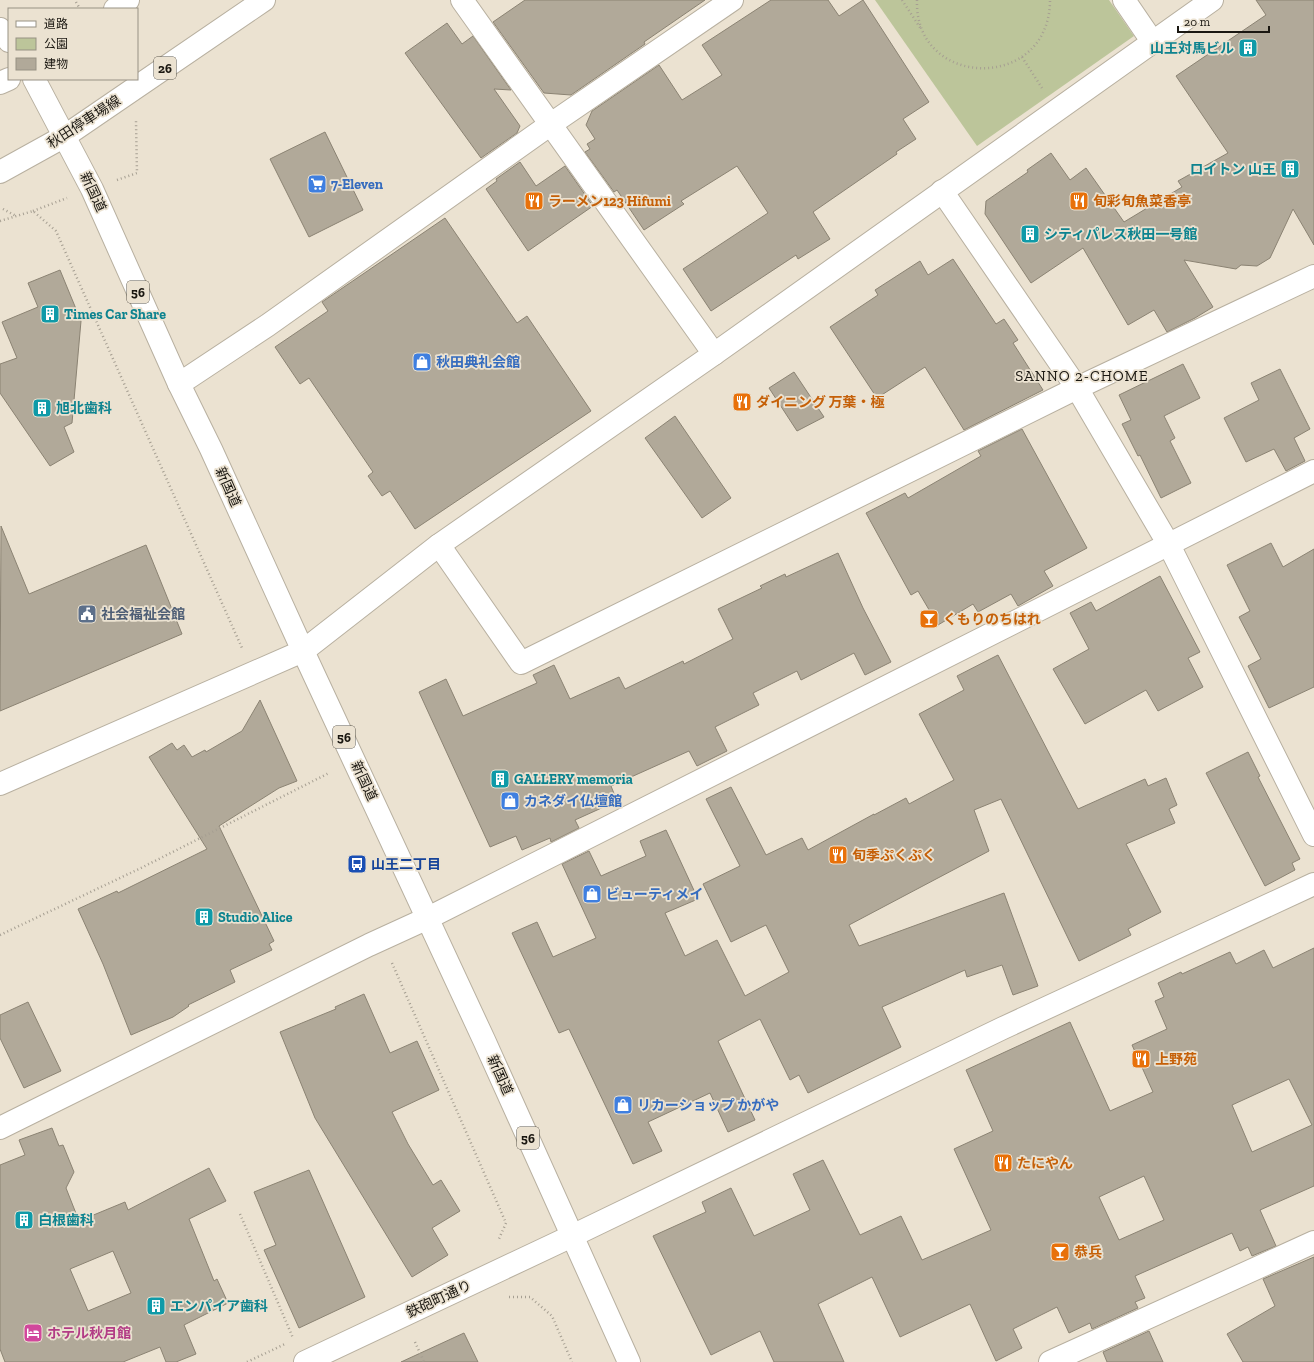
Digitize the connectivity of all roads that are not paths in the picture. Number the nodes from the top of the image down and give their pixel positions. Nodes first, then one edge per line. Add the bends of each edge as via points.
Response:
1 (128, 0) edge
2 (264, 0) edge
3 (462, 0) edge
4 (732, 0) edge
5 (1124, 0) edge
6 (1212, 0) edge
7 (116, 8) edge
8 (0, 29) edge
9 (8, 40) edge
10 (1152, 41) junction
11 (35, 80) edge
12 (551, 124) junction
13 (65, 136) junction
14 (0, 172) edge
15 (942, 191) junction
16 (1314, 276) edge
17 (714, 354) junction
18 (180, 384) junction
19 (1077, 388) junction
20 (1314, 471) edge
21 (438, 545) junction
22 (1169, 545) junction
23 (303, 651) junction
24 (0, 784) edge
25 (1314, 835) edge
26 (1314, 884) edge
27 (428, 918) junction
28 (0, 1128) edge
29 (572, 1236) junction
30 (1314, 1242) edge
31 (305, 1362) edge
32 (629, 1362) edge
33 (1050, 1362) edge

1 - 7 street
2 - 13 street, 秋田停車場線 / 26
3 - 12 street
4 - 12 street
5 - 10 street
6 - 10 street
8 - 9 street
10 - 15 street
11 - 13 street, 56
12 - 17 street
12 - 18 street via 268,325
13 - 14 street, 秋田停車場線 / 26
13 - 18 street, 新国道 / 56 via 92,189
15 - 17 street
15 - 19 street
16 - 19 street
17 - 21 street
18 - 23 street, 新国道 / 56
19 - 21 street via 521,663
19 - 22 street
20 - 22 street
21 - 23 street
22 - 25 street
22 - 27 street
23 - 24 street
23 - 27 street, 新国道 / 56
26 - 29 street, 鉄砲町通り via 1003,1028
27 - 28 street
27 - 29 street, 新国道 / 56
29 - 31 street, 鉄砲町通り
29 - 32 street, 新国道 / 56
30 - 33 street

